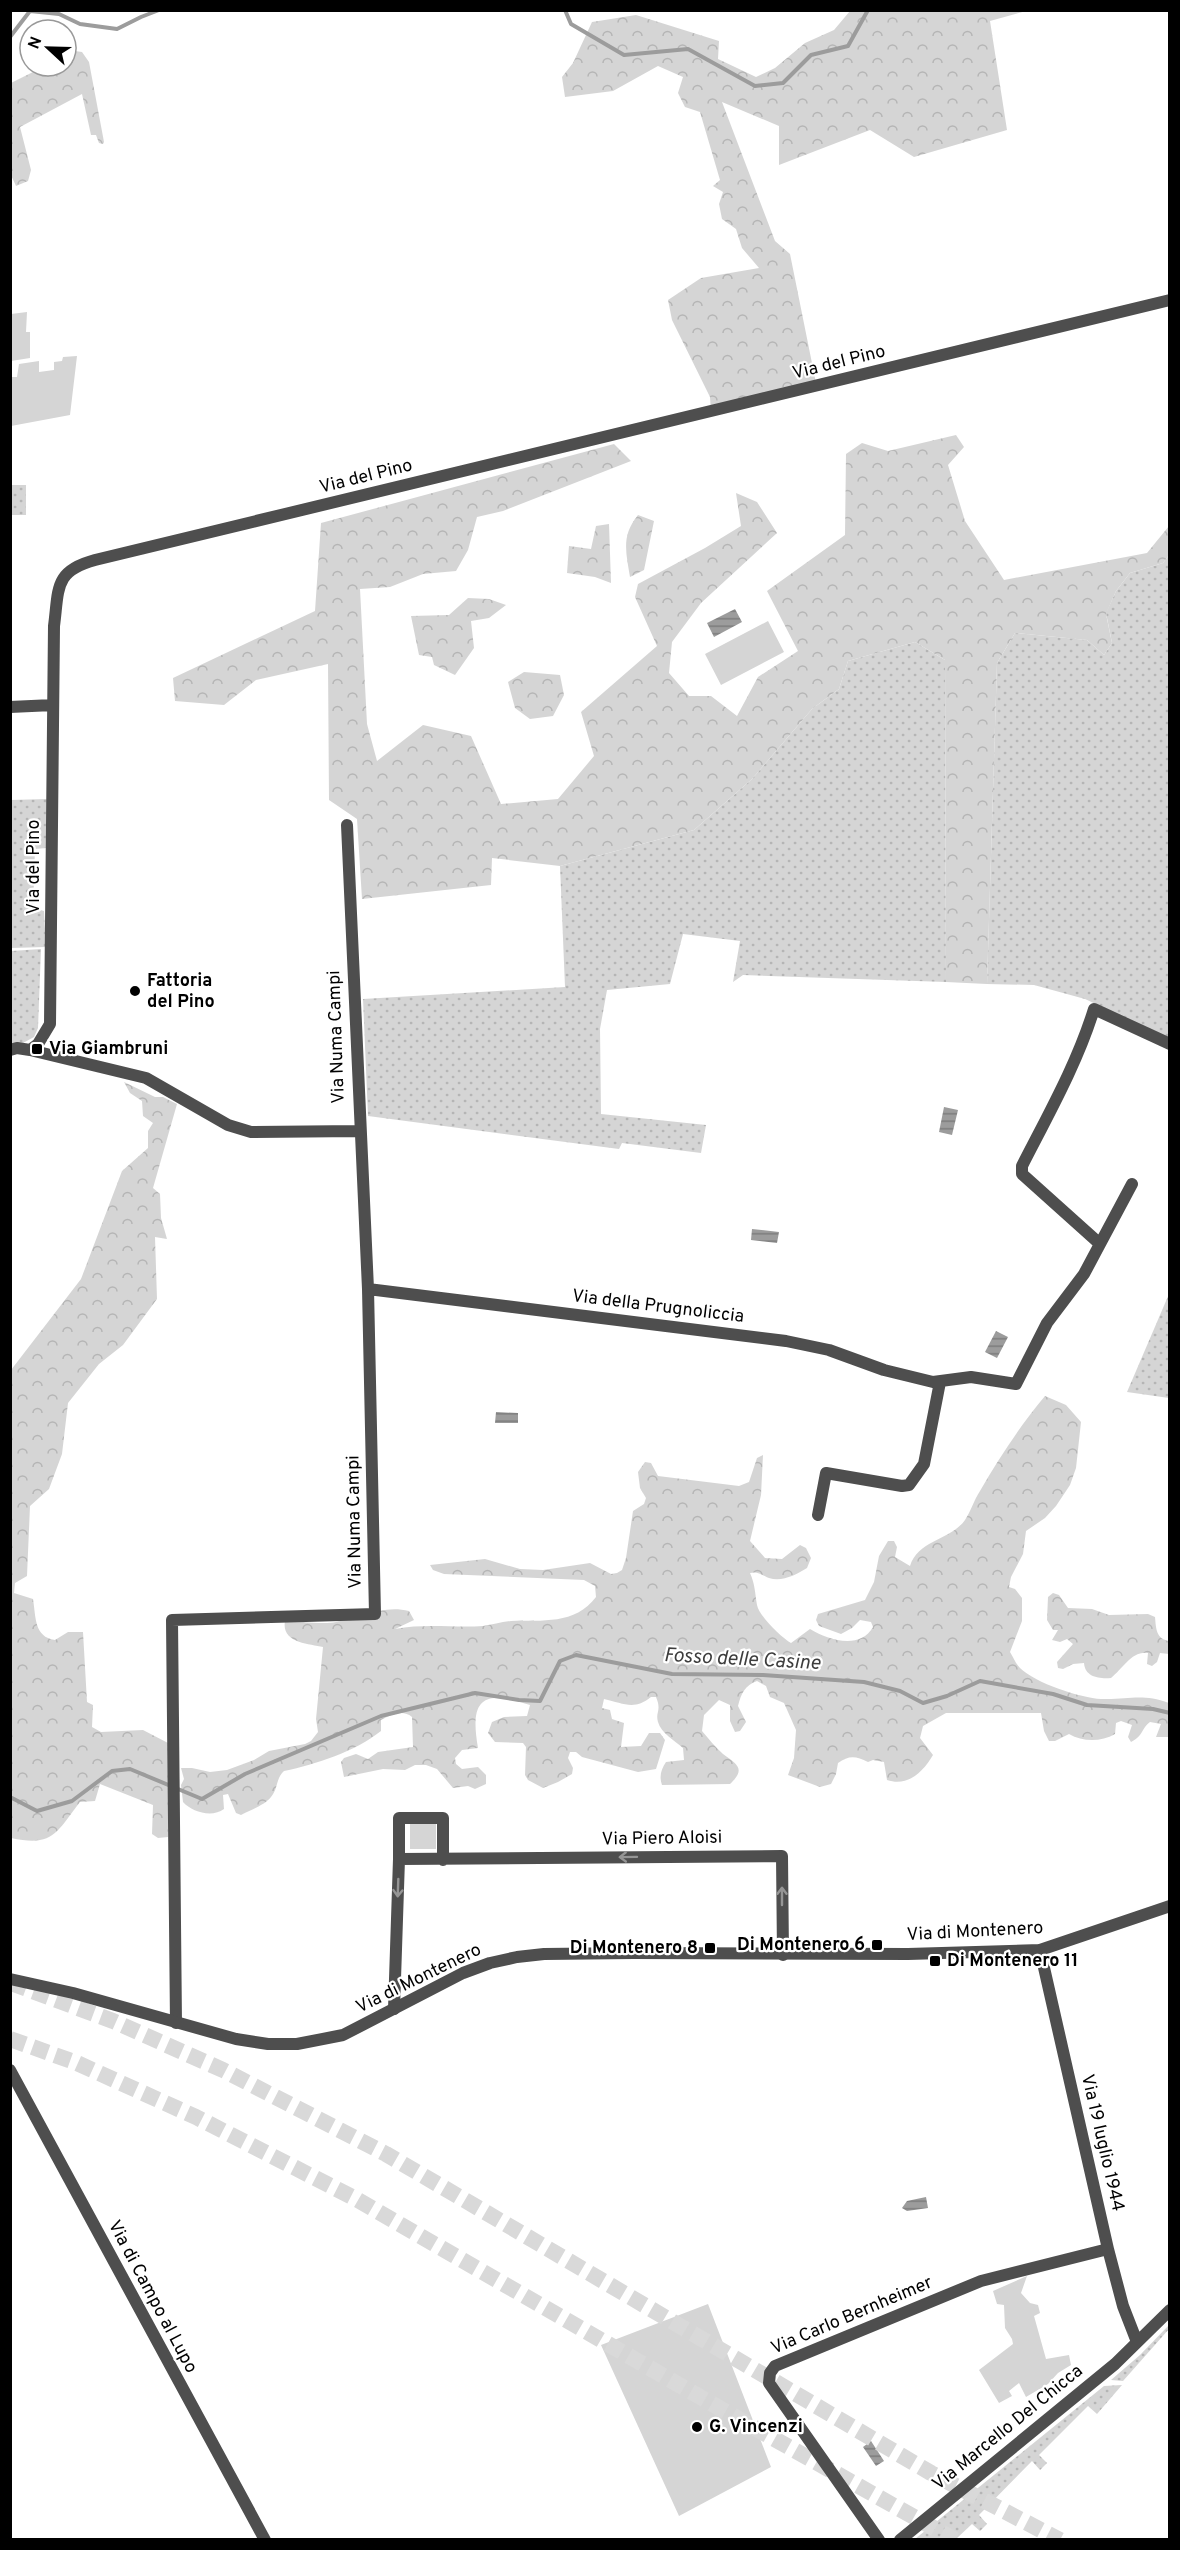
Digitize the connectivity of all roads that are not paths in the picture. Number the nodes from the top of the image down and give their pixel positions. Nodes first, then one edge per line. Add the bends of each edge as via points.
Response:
1 (1170, 300) edge
2 (53, 705) junction
3 (10, 707) edge
4 (347, 825) dead end
5 (1170, 1044) edge
6 (10, 1050) edge
7 (30, 1050) junction
8 (359, 1131) junction
9 (1132, 1184) dead end
10 (1100, 1244) junction
11 (368, 1289) junction
12 (940, 1382) junction
13 (818, 1515) dead end
14 (399, 1859) junction
15 (443, 1860) junction
16 (1170, 1906) edge
17 (1040, 1950) junction
18 (783, 1955) junction
19 (10, 1979) edge
20 (394, 2009) junction
21 (176, 2023) junction
22 (10, 2070) edge
23 (1108, 2249) junction
24 (1170, 2310) edge
25 (1137, 2342) junction
26 (265, 2540) edge
27 (879, 2540) edge
28 (900, 2540) edge

1 - 2 street, Via del Pino via 80,564 63,577 58,593
2 - 3 street
2 - 7 street, Via del Pino via 52,1007 50,1024 39,1044
4 - 8 street, Via Numa Campi
5 - 10 street via 1094,1009 1087,1033 1022,1166 1022,1174
6 - 7 street
7 - 8 street via 146,1078 228,1125 251,1132
8 - 11 street, Via Numa Campi
9 - 10 street, Via della Prugnoliccia
10 - 12 street, Via della Prugnoliccia via 1084,1274 1047,1323 1016,1384 972,1377
11 - 12 street, Via della Prugnoliccia via 786,1341
11 - 21 street, Via Numa Campi via 375,1614 172,1620
12 - 13 street via 924,1464 909,1485 826,1473
14 - 15 street, Via Piero Aloisi
14 - 15 street via 399,1818 443,1818
14 -> 20 street
18 -> 15 street, Via Piero Aloisi via 782,1856
16 - 17 street, Via di Montenero
17 - 18 street, Via di Montenero
17 - 23 street, Via 19 luglio 1944
18 - 20 street, Via di Montenero via 623,1953 516,1957 464,1973
19 - 21 street, Via di Montenero
20 - 21 street, Via di Montenero via 343,2035 297,2044 243,2040
22 - 26 street, Via di Campo al Lupo
23 - 25 street, Via 19 luglio 1944
23 - 27 street, Via Carlo Bernheimer via 981,2281 775,2366 769,2383
24 - 25 street, Via Marcello Del Chicca
25 - 28 street, Via Marcello Del Chicca

